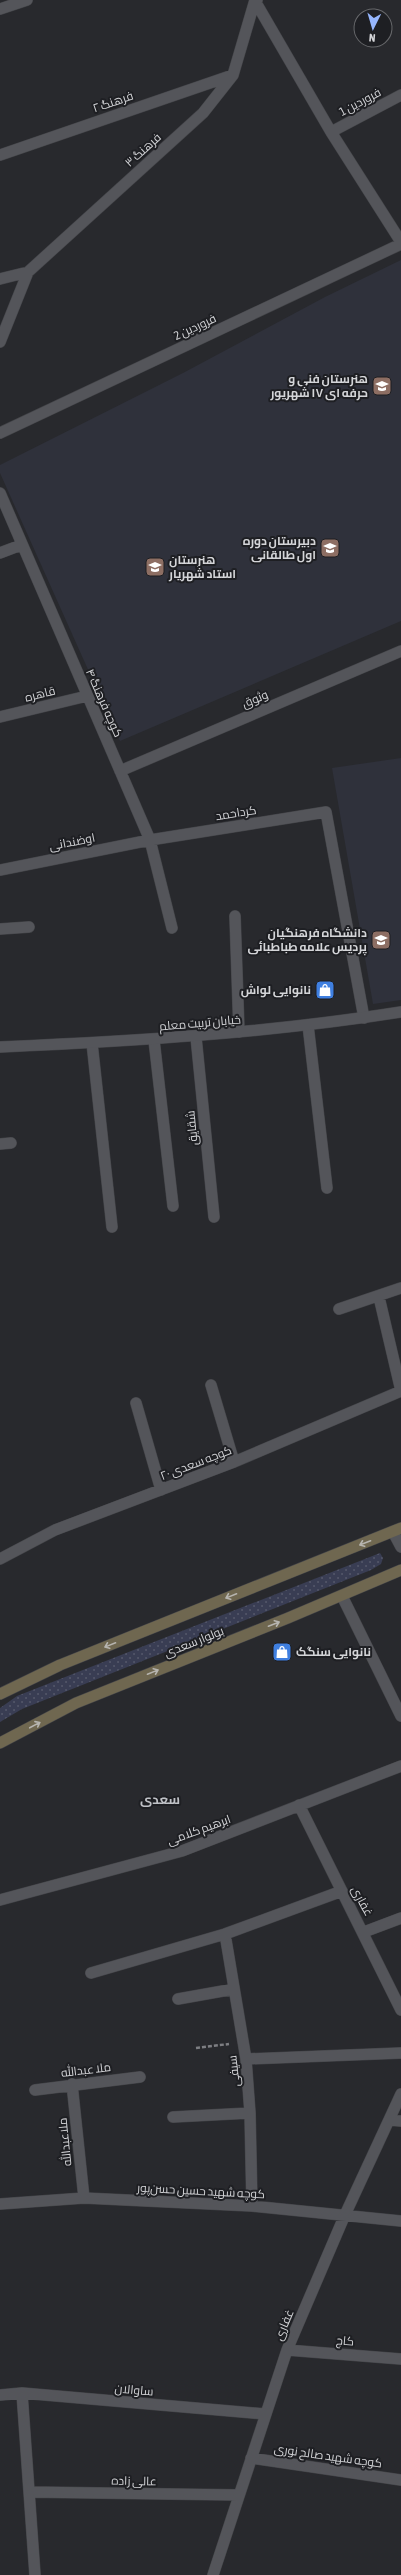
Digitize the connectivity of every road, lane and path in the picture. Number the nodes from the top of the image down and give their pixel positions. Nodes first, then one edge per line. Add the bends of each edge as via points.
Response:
1 (27, 0) edge
2 (256, 0) edge
3 (0, 9) edge
4 (233, 75) junction
5 (401, 95) edge
6 (331, 132) junction
7 (0, 155) edge
8 (401, 243) edge
9 (28, 272) junction
10 (0, 279) edge
11 (0, 342) edge
12 (0, 433) edge
13 (0, 493) edge
14 (21, 545) junction
15 (0, 553) edge
16 (401, 651) edge
17 (87, 696) junction
18 (0, 717) edge
19 (120, 771) junction
20 (150, 840) junction
21 (0, 870) edge
22 (235, 916) dead end
23 (29, 927) dead end
24 (172, 928) dead end
25 (0, 929) edge
26 (401, 1012) edge
27 (364, 1018) junction
28 (308, 1025) junction
29 (239, 1032) junction
30 (196, 1037) junction
31 (154, 1040) junction
32 (92, 1043) junction
33 (0, 1047) edge
34 (327, 1188) dead end
35 (173, 1206) dead end
36 (214, 1217) dead end
37 (112, 1227) dead end
38 (401, 1288) edge
39 (379, 1297) junction
40 (339, 1309) dead end
41 (211, 1384) dead end
42 (401, 1391) edge
43 (136, 1403) dead end
44 (234, 1462) junction
45 (161, 1490) junction
46 (397, 1530) edge
47 (401, 1547) edge
48 (0, 1559) edge
49 (401, 1570) edge
50 (342, 1596) junction
51 (0, 1694) edge
52 (401, 1716) edge
53 (0, 1743) edge
54 (401, 1766) edge
55 (299, 1805) junction
56 (342, 1891) junction
57 (0, 1900) edge
58 (401, 1918) edge
59 (364, 1932) junction
60 (225, 1934) junction
61 (91, 1972) dead end
62 (234, 1989) junction
63 (178, 1999) dead end
64 (401, 2010) edge
65 (243, 2043) junction
66 (196, 2048) dead end
67 (401, 2053) edge
68 (246, 2059) junction
69 (140, 2076) dead end
70 (72, 2084) junction
71 (35, 2090) dead end
72 (401, 2094) edge
73 (250, 2113) junction
74 (173, 2117) dead end
75 (389, 2120) junction
76 (401, 2121) edge
77 (84, 2198) junction
78 (0, 2204) edge
79 (252, 2206) junction
80 (344, 2217) junction
81 (401, 2222) edge
82 (287, 2350) junction
83 (401, 2359) edge
84 (22, 2393) junction
85 (0, 2395) edge
86 (265, 2414) junction
87 (251, 2458) junction
88 (401, 2480) edge
89 (29, 2492) junction
90 (239, 2495) junction
91 (35, 2575) edge
92 (213, 2575) edge

1 - 3 street
2 - 4 street, فرهنگ ۳
2 - 6 street
4 - 7 street, فرهنگ ۲
4 - 9 street, فرهنگ ۳ via 202,114
5 - 6 street, فروردین 1
6 - 8 street
8 - 12 street, فروردین 2
9 - 10 street, فرهنگ ۳
9 - 11 street
13 - 14 street, کوچه فرهنگ ۴
14 - 15 street
14 - 17 street, کوچه فرهنگ ۴
16 - 19 street, وثوق
17 - 18 street, قاهره
17 - 19 street, کوچه فرهنگ ۴
19 - 20 street, کوچه فرهنگ ۴
20 - 21 street, اوضندانی
20 - 24 street, کوچه فرهنگ ۴
20 - 27 street, کرداحمد via 326,812
22 - 29 street
23 - 25 street
26 - 27 street, خیابان تربیت معلم
27 - 28 street, خیابان تربیت معلم
28 - 29 street, خیابان تربیت معلم
28 - 34 street
29 - 30 street, خیابان تربیت معلم
30 - 31 street, خیابان تربیت معلم
30 - 36 street, شقایق
31 - 32 street, خیابان تربیت معلم
31 - 35 street
32 - 33 street, خیابان تربیت معلم
32 - 37 street
38 - 39 street
39 - 40 street
39 - 42 street
41 - 44 street
42 - 44 street, کوچه سعدی ۲۰
43 - 45 street
44 - 45 street, کوچه سعدی ۲۰
45 - 48 street, کوچه سعدی ۲۰ via 55,1530
46 - 47 street
46 -> 51 main road via 53,1668
49 - 50 main road, بولوار سعدی
50 - 52 street
53 -> 50 main road, بولوار سعدی via 76,1703
54 - 55 street, ابرهیم کلامی
55 - 56 street, غفاری
55 - 57 street, ابرهیم کلامی via 182,1851
56 - 59 street, غفاری
56 - 60 street
58 - 59 street
59 - 64 street, غفاری
60 - 61 street
60 - 62 street, سیفی
62 - 63 street
62 - 65 street, سیفی
65 - 66 path
65 - 68 street, سیفی
67 - 68 street
68 - 73 street, سیفی
69 - 70 street, ملا عبدالله
70 - 71 street, ملا عبدالله
70 - 77 street, ملاعبدالله
72 - 75 street, غفاری
73 - 74 street
73 - 79 street, سیفی
75 - 76 street
75 - 80 street, غفاری
77 - 78 street, کوچه شهید حسین حسن‌پور
77 - 79 street, کوچه شهید حسین حسن‌پور
79 - 80 street, کوچه شهید حسین حسن‌پور
80 - 81 street, کوچه شهید حسین حسن‌پور
80 - 82 street, غفاری
82 - 83 street, کاج
82 - 86 street, غفاری
84 - 85 street, ساوالان
84 - 86 street, ساوالان
84 - 89 street
86 - 87 street, غفاری
87 - 88 street, کوچه شهید صالح نوری
87 - 90 street, غفاری
89 - 90 street, عالی زاده
89 - 91 street
90 - 92 street, غفاری

